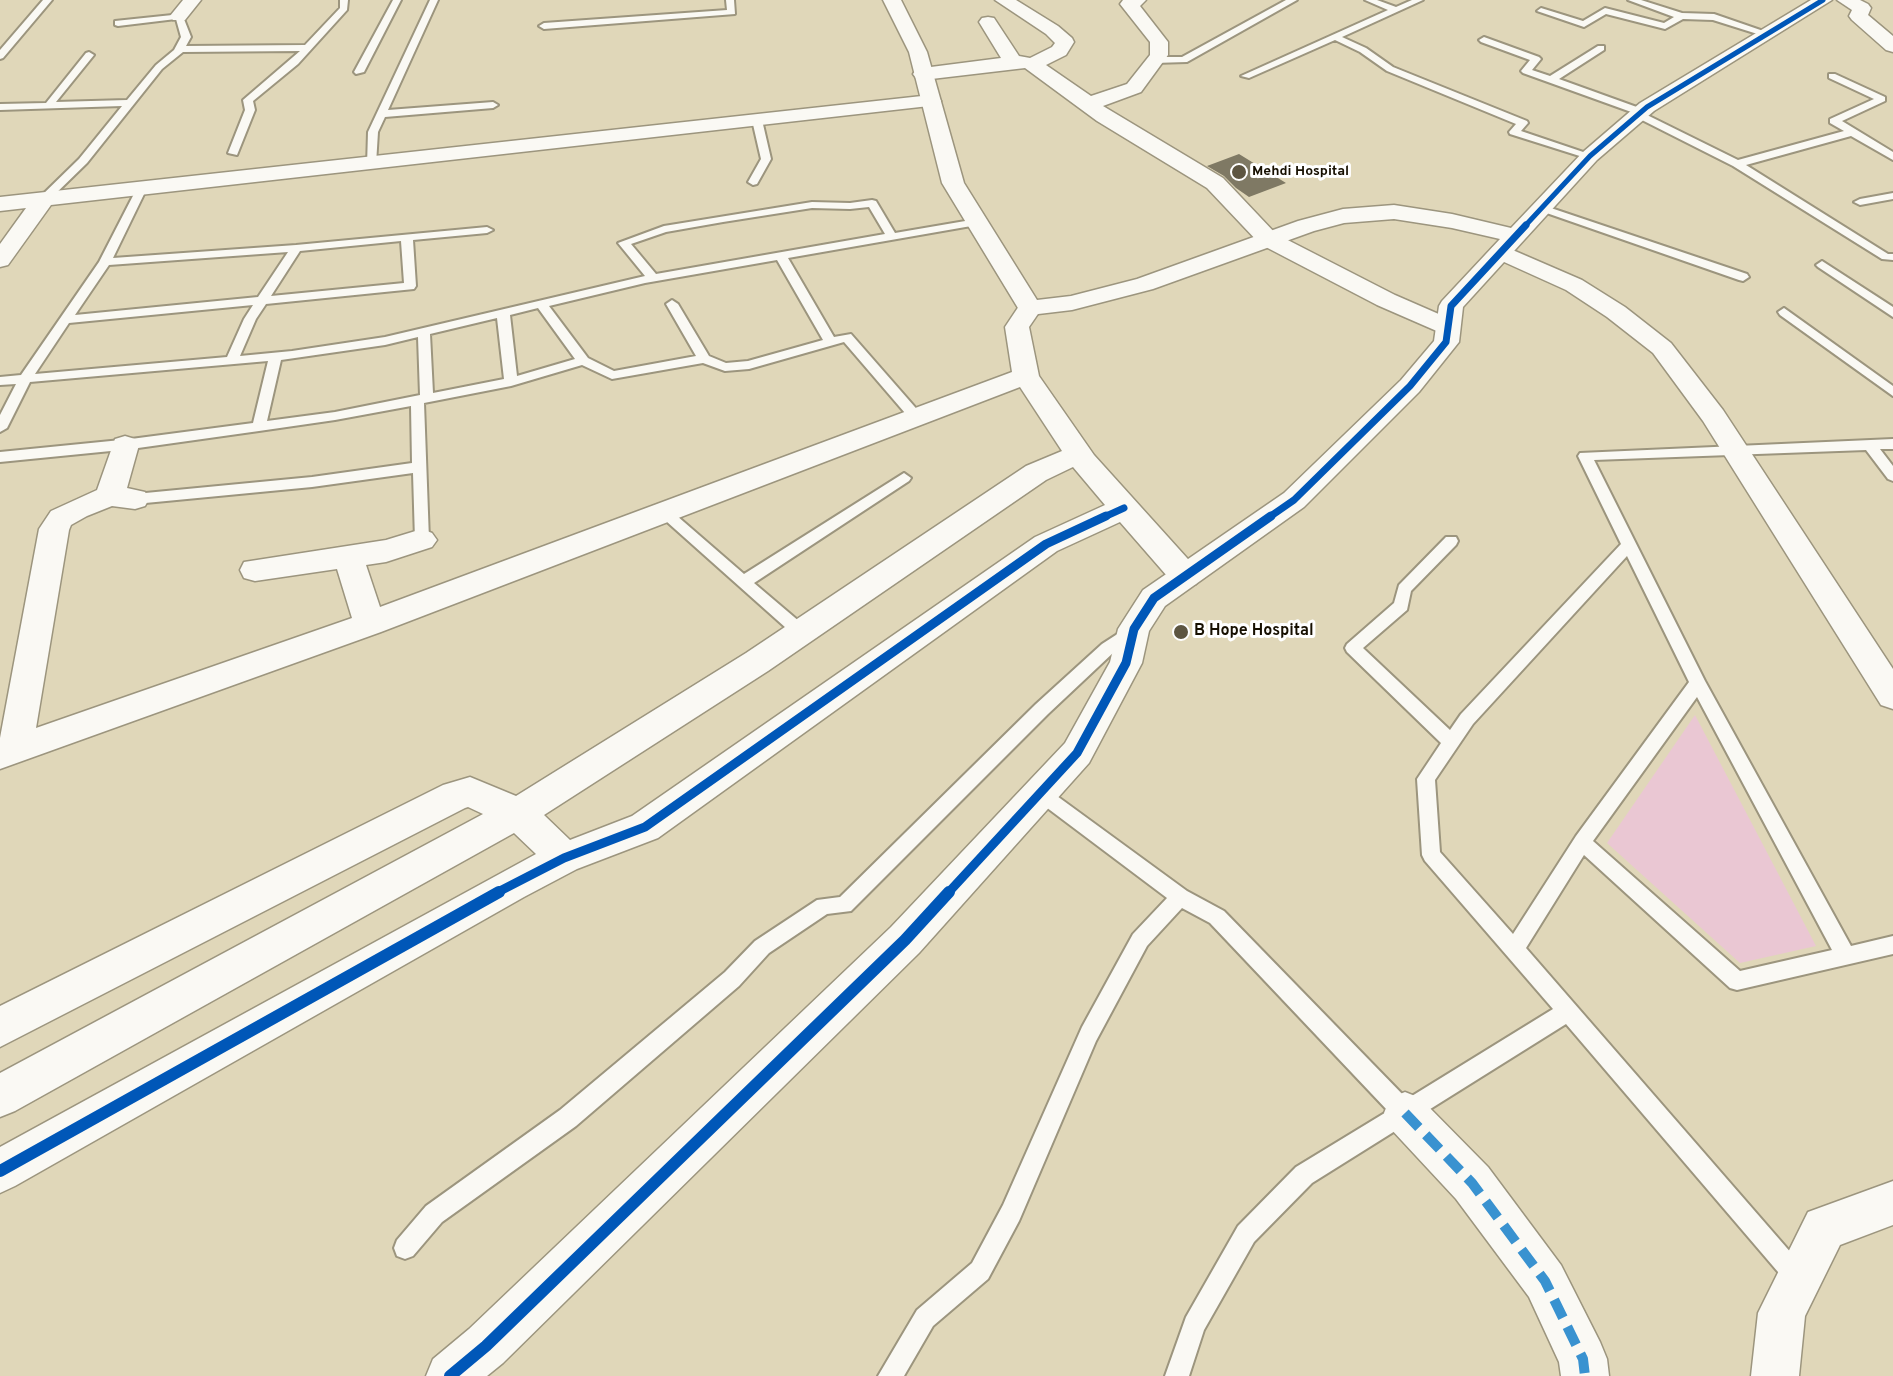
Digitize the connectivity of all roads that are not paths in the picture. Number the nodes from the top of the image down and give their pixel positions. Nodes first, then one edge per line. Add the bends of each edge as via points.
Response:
1 (48, 0) edge
2 (192, 0) edge
3 (344, 0) edge
4 (397, 0) edge
5 (434, 0) edge
6 (730, 0) edge
7 (892, 0) edge
8 (1004, 0) edge
9 (1137, 0) edge
10 (1293, 0) edge
11 (1368, 0) edge
12 (1419, 0) edge
13 (1632, 0) edge
14 (1842, 0) edge
15 (1396, 10) junction
16 (1541, 11) dead end
17 (179, 16) junction
18 (1681, 16) junction
19 (988, 22) dead end
20 (118, 23) dead end
21 (544, 26) dead end
22 (1767, 34) junction
23 (1335, 37) junction
24 (1484, 40) dead end
25 (1893, 45) edge
26 (308, 48) junction
27 (1601, 48) dead end
28 (180, 49) junction
29 (89, 55) dead end
30 (0, 56) edge
31 (1154, 60) junction
32 (1022, 63) junction
33 (358, 72) dead end
34 (923, 74) junction
35 (1246, 76) dead end
36 (1832, 76) dead end
37 (1551, 80) junction
38 (931, 101) junction
39 (130, 103) junction
40 (1089, 104) junction
41 (49, 105) junction
42 (493, 105) dead end
43 (0, 107) edge
44 (1640, 113) junction
45 (381, 114) junction
46 (757, 120) junction
47 (1852, 132) junction
48 (233, 153) dead end
49 (1590, 156) junction
50 (1893, 157) edge
51 (371, 164) junction
52 (1737, 164) junction
53 (753, 182) dead end
54 (142, 188) junction
55 (1893, 196) edge
56 (44, 199) junction
57 (1860, 202) dead end
58 (0, 204) edge
59 (1542, 208) junction
60 (977, 222) junction
61 (487, 230) dead end
62 (892, 237) junction
63 (407, 238) junction
64 (1268, 239) junction
65 (1509, 244) junction
66 (296, 248) junction
67 (781, 256) junction
68 (1893, 257) edge
69 (0, 260) edge
70 (105, 262) junction
71 (1822, 265) dead end
72 (652, 277) junction
73 (1743, 277) dead end
74 (261, 301) junction
75 (541, 303) junction
76 (672, 304) dead end
77 (1030, 308) junction
78 (503, 312) junction
79 (1784, 312) dead end
80 (1893, 313) edge
81 (65, 320) junction
82 (1448, 327) junction
83 (424, 331) junction
84 (831, 342) junction
85 (276, 356) junction
86 (704, 359) junction
87 (232, 360) junction
88 (583, 361) junction
89 (1026, 376) junction
90 (25, 379) junction
91 (0, 381) edge
92 (511, 382) junction
93 (1893, 392) edge
94 (422, 399) junction
95 (916, 417) junction
96 (259, 427) junction
97 (0, 428) edge
98 (1893, 444) edge
99 (125, 445) junction
100 (1870, 445) junction
101 (1736, 451) junction
102 (1079, 454) junction
103 (0, 457) edge
104 (420, 467) junction
105 (1893, 476) edge
106 (904, 478) dead end
107 (123, 497) junction
108 (1124, 507) junction
109 (664, 513) junction
110 (422, 540) joint
111 (1451, 540) dead end
112 (1629, 545) junction
113 (348, 557) junction
114 (255, 570) dead end
115 (1185, 576) junction
116 (744, 582) junction
117 (370, 624) junction
118 (1134, 629) junction
119 (801, 632) junction
120 (1698, 683) junction
121 (1893, 696) edge
122 (1452, 741) junction
123 (8, 752) edge
124 (1040, 793) junction
125 (518, 813) junction
126 (1582, 842) junction
127 (564, 858) junction
128 (1180, 897) junction
129 (1893, 945) edge
130 (1513, 951) junction
131 (1846, 956) junction
132 (1568, 1011) junction
133 (0, 1027) edge
134 (0, 1096) edge
135 (1406, 1113) junction
136 (0, 1171) edge
137 (1893, 1203) edge
138 (405, 1248) dead end
139 (1799, 1279) junction
140 (450, 1376) edge
141 (890, 1376) edge
142 (1177, 1376) edge
143 (1585, 1376) edge
144 (1774, 1376) edge

1 - 30 lane
2 - 17 street
3 - 26 lane via 344,8
4 - 33 lane
5 - 45 lane
6 - 21 lane via 732,12
7 - 34 street via 918,52
8 - 32 street via 1065,42 1059,51
9 - 31 street via 1129,4 1159,42 1159,55
10 - 31 lane via 1184,60
11 - 15 lane
12 - 15 lane
13 - 18 lane
14 - 22 street
14 - 25 street via 1862,8 1858,16
15 - 23 lane
16 - 18 lane via 1584,24 1605,11 1665,26
17 - 20 lane
17 - 28 lane via 186,37
18 - 22 lane via 1714,17
19 - 32 street
22 - 44 street
23 - 35 lane
23 - 49 lane via 1390,69 1523,123 1514,132
24 - 37 lane via 1536,59 1526,71
26 - 28 lane
26 - 48 lane via 248,100 250,110
27 - 37 lane
28 - 39 lane via 159,66
29 - 41 lane
31 - 40 street via 1134,88
32 - 34 street
32 - 40 street
34 - 38 street
36 - 47 lane via 1882,99 1834,120
37 - 44 lane
38 - 46 street
38 - 60 street via 953,183
39 - 41 lane
39 - 56 lane
40 - 64 street via 1104,117 1215,183
41 - 43 lane
42 - 45 lane
44 - 49 street
44 - 52 lane
45 - 51 lane via 373,132
46 - 51 street
46 - 53 lane via 766,159
47 - 50 lane
47 - 52 lane
49 - 59 street
51 - 54 street
52 - 68 lane via 1886,257
54 - 56 street
54 - 70 lane
55 - 57 lane
56 - 58 street
56 - 69 street
59 - 65 street
59 - 73 lane
60 - 62 lane
60 - 77 street
61 - 63 lane
62 - 67 lane
62 - 72 lane via 872,203 812,205 711,220 664,229 624,243
63 - 66 lane
63 - 74 lane via 410,286
64 - 65 street via 1343,216 1394,212 1452,220
64 - 77 street via 1145,284 1072,303
64 - 82 street
65 - 82 street via 1451,306
65 - 101 street via 1616,312 1662,348
66 - 70 lane
66 - 74 lane
67 - 72 lane
67 - 84 lane
70 - 81 lane
71 - 80 lane
72 - 75 lane
74 - 81 lane
74 - 87 lane
75 - 78 lane
75 - 88 lane
76 - 86 lane
77 - 89 street via 1017,327
78 - 83 lane
78 - 92 lane
79 - 93 lane
81 - 90 lane
82 - 115 street via 1446,342 1410,386 1294,500
83 - 85 lane via 385,341
83 - 94 lane
84 - 86 lane via 749,364 725,367
84 - 95 lane via 847,338
85 - 87 lane
85 - 96 lane
86 - 88 lane via 612,375
87 - 90 lane
88 - 92 lane
89 - 95 street
89 - 102 street
90 - 91 lane
90 - 97 lane
92 - 94 lane
94 - 96 lane
94 - 104 lane
95 - 109 street
96 - 99 lane
98 - 100 lane
99 - 103 lane
99 - 107 street
100 - 101 lane
100 - 105 lane
101 - 112 lane via 1585,456
101 - 121 street
102 - 108 street
102 - 119 street via 1036,473
104 - 107 lane via 312,483
104 - 110 lane
106 - 116 lane
107 - 123 street via 69,513 54,529
108 - 115 street
108 - 127 street via 1046,544 645,827
109 - 116 lane
109 - 117 street
110 - 113 street
111 - 122 lane via 1404,589 1401,606 1353,648
112 - 120 lane
112 - 122 lane via 1467,719
113 - 114 street
113 - 117 street
115 - 118 street via 1154,598
116 - 119 lane
117 - 123 street
118 - 124 street via 1126,663 1077,753
118 - 138 lane via 1041,709 844,905 824,906 762,947 732,979 568,1118 434,1214
119 - 125 street
120 - 126 lane
120 - 131 lane
122 - 130 lane via 1426,779 1431,855
124 - 128 lane
124 - 140 street via 905,940 486,1346
125 - 127 street
125 - 133 street via 470,792 442,802
125 - 134 street
126 - 130 lane
126 - 131 lane via 1737,981
127 - 136 street
128 - 135 lane via 1217,916
128 - 141 lane via 1140,940 1089,1034 1011,1213 980,1271 925,1318
129 - 131 lane
130 - 132 lane
132 - 135 lane
132 - 139 lane
135 - 142 lane via 1304,1174 1246,1234 1194,1325
135 - 143 street via 1472,1183 1545,1281 1583,1359
137 - 139 street via 1824,1228
139 - 144 street via 1782,1313

